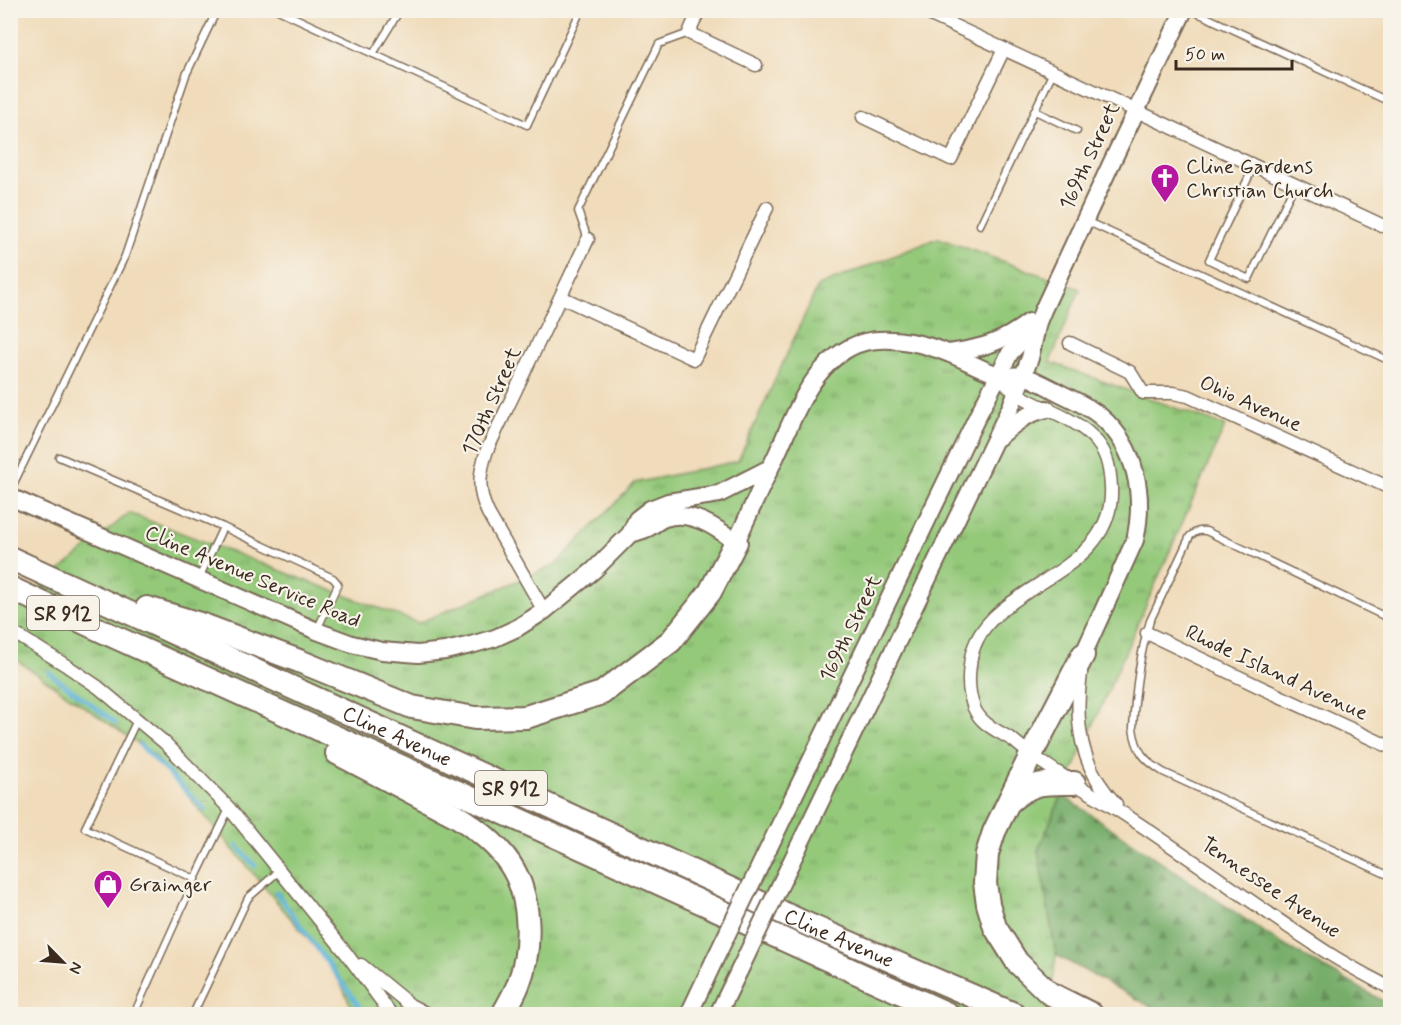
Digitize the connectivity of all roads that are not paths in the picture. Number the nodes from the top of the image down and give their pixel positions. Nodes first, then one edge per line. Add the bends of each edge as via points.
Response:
1 (217, 10) edge
2 (278, 10) edge
3 (400, 10) edge
4 (581, 10) edge
5 (699, 10) edge
6 (920, 10) edge
7 (1184, 10) edge
8 (1191, 10) edge
9 (689, 33) junction
10 (1004, 49) junction
11 (373, 54) junction
12 (756, 65) dead end
13 (1053, 72) junction
14 (1390, 102) edge
15 (1035, 111) junction
16 (1136, 111) junction
17 (862, 117) dead end
18 (1077, 131) dead end
19 (1254, 166) junction
20 (1295, 184) junction
21 (767, 208) dead end
22 (1084, 220) junction
23 (980, 225) dead end
24 (1390, 229) edge
25 (588, 240) joint
26 (561, 297) junction
27 (1041, 316) junction
28 (1070, 343) dead end
29 (949, 353) junction
30 (1390, 362) edge
31 (999, 376) junction
32 (1023, 376) junction
33 (1016, 393) junction
34 (1047, 409) junction
35 (994, 442) junction
36 (59, 456) dead end
37 (770, 468) junction
38 (1390, 488) edge
39 (10, 491) edge
40 (10, 497) edge
41 (223, 527) junction
42 (630, 534) junction
43 (736, 543) junction
44 (10, 558) edge
45 (56, 579) junction
46 (198, 579) junction
47 (10, 588) edge
48 (544, 610) junction
49 (1390, 619) edge
50 (317, 631) junction
51 (10, 632) edge
52 (1147, 633) junction
53 (115, 637) junction
54 (1083, 656) junction
55 (137, 720) junction
56 (1390, 747) edge
57 (1031, 755) junction
58 (1074, 783) junction
59 (1007, 802) junction
60 (229, 808) junction
61 (1130, 818) junction
62 (280, 871) junction
63 (1390, 876) edge
64 (195, 879) junction
65 (346, 953) junction
66 (1390, 988) edge
67 (502, 1012) edge
68 (134, 1014) edge
69 (193, 1014) edge
70 (391, 1014) edge
71 (427, 1014) edge
72 (689, 1014) edge
73 (718, 1014) edge
74 (948, 1014) edge
75 (1014, 1014) edge
76 (1091, 1014) edge

1 - 39 lane via 186,75 125,256
2 - 11 lane
3 - 11 lane
4 - 11 lane via 527,124
5 - 9 street
6 - 10 street
7 - 16 main road, 169th Street
8 - 14 lane
9 - 12 street
9 - 25 lane via 659,44 578,211
10 - 13 street
10 - 17 street via 951,159
13 - 15 lane
13 - 16 street
15 - 18 lane
15 - 23 lane
16 - 19 street
16 - 22 main road, 169th Street
19 - 20 street
19 - 20 lane via 1209,260 1249,279
20 - 24 street
21 - 26 street via 694,359
22 - 27 main road, 169th Street
22 - 30 lane
25 - 26 street, 170th Street
26 - 48 street, 170th Street via 487,450 480,477 482,501
27 - 29 main road via 985,347
27 - 31 main road, 169th Street via 1010,353
27 - 32 main road, 169th Street
28 - 38 street, Ohio Avenue via 1130,372 1143,393 1173,393 1197,399
29 - 31 main road
29 - 37 main road via 891,340 870,340 850,347 835,357 805,393
31 - 32 main road
31 - 33 street, Tennessee Avenue
31 - 72 main road, 169th Street, bridge
32 - 33 main road, 169th Street
32 - 54 main road, Tennessee Avenue via 1079,402 1114,429 1132,460 1139,489 1135,540
33 - 34 street, Tennessee Avenue
33 - 35 main road, 169th Street
34 - 35 main road via 1029,415
34 - 57 street, Tennessee Avenue via 1084,429 1098,443 1110,470 1111,499 1106,522 1097,538 1050,578 994,616 984,628 970,660 970,692 975,709 985,724
35 - 73 main road, 169th Street, bridge
36 - 41 lane
37 - 42 main road, Cline Avenue Service Road via 719,494 668,501 650,509 637,519
37 - 43 main road
40 - 46 main road, Cline Avenue Service Road
41 - 46 lane
41 - 50 lane via 333,578 338,584
42 - 43 main road, Cline Avenue Service Road via 677,516 700,520
42 - 48 main road, Cline Avenue Service Road via 594,570
43 - 45 highway via 710,592 671,641 602,693 526,717 475,718 412,707 203,625
44 - 45 highway, Cline Avenue / SR 912
45 - 75 highway, Cline Avenue / SR 912 via 808,925
46 - 50 main road, Cline Avenue Service Road
47 - 53 highway, Cline Avenue / SR 912
48 - 50 main road, Cline Avenue Service Road via 495,638 418,654 382,651
49 - 52 lane via 1200,530 1190,536
51 - 55 street via 98,687
52 - 56 street, Rhode Island Avenue
52 - 63 lane via 1134,728 1135,741 1150,764
53 - 67 highway via 455,815 493,843 511,865 522,890 528,932 518,986
53 - 74 highway, Cline Avenue / SR 912
54 - 57 highway
54 - 61 street, Tennessee Avenue via 1078,696 1080,736 1104,792
55 - 60 street
55 - 64 lane via 85,828
57 - 58 street, Tennessee Avenue
57 - 59 highway
58 - 59 highway via 1035,785
58 - 61 street, Tennessee Avenue
59 - 76 highway via 987,854 985,883 994,927 1017,962 1049,993
60 - 62 street
60 - 64 lane
61 - 66 street, Tennessee Avenue via 1329,954
62 - 65 street
62 - 69 lane via 248,898
64 - 68 lane
65 - 70 street
65 - 71 street

